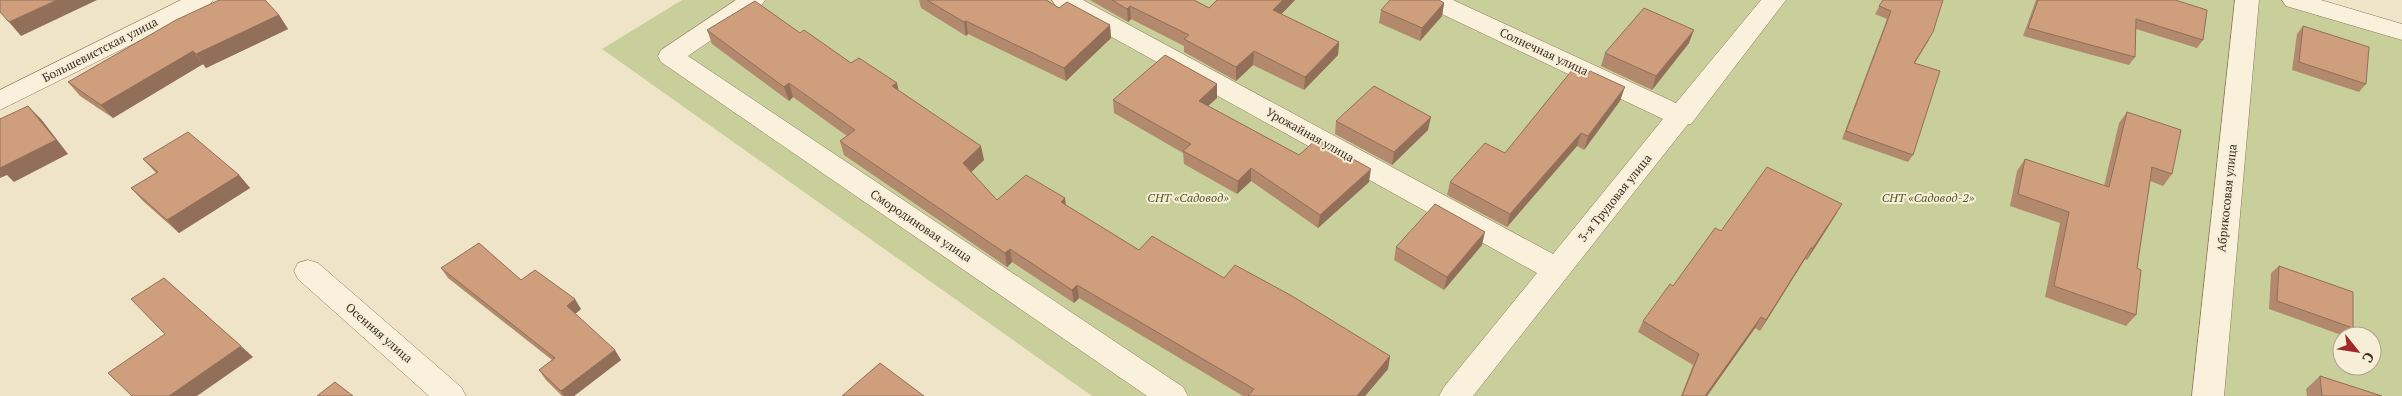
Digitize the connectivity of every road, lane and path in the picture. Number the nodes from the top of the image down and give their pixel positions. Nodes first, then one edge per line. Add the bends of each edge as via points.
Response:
1 (201, 0) edge
2 (754, 0) edge
3 (1064, 0) edge
4 (1432, 0) edge
5 (1774, 0) edge
6 (2247, 0) edge
7 (2294, 0) edge
8 (2402, 32) edge
9 (0, 100) edge
10 (1682, 117) junction
11 (1557, 270) junction
12 (308, 271) dead end
13 (450, 396) edge
14 (1172, 396) edge
15 (1455, 396) edge
16 (2208, 396) edge

1 - 9 street, Большевистская улица
2 - 14 street, Смородиновая улица via 670,56
3 - 11 street, Урожайная улица
4 - 10 street, Солнечная улица
5 - 10 street, 3-я Трудовая улица
6 - 16 street, Абрикосовая улица
7 - 8 street
10 - 11 street, 3-я Трудовая улица
11 - 15 street, 3-я Трудовая улица
12 - 13 street, Осенняя улица

